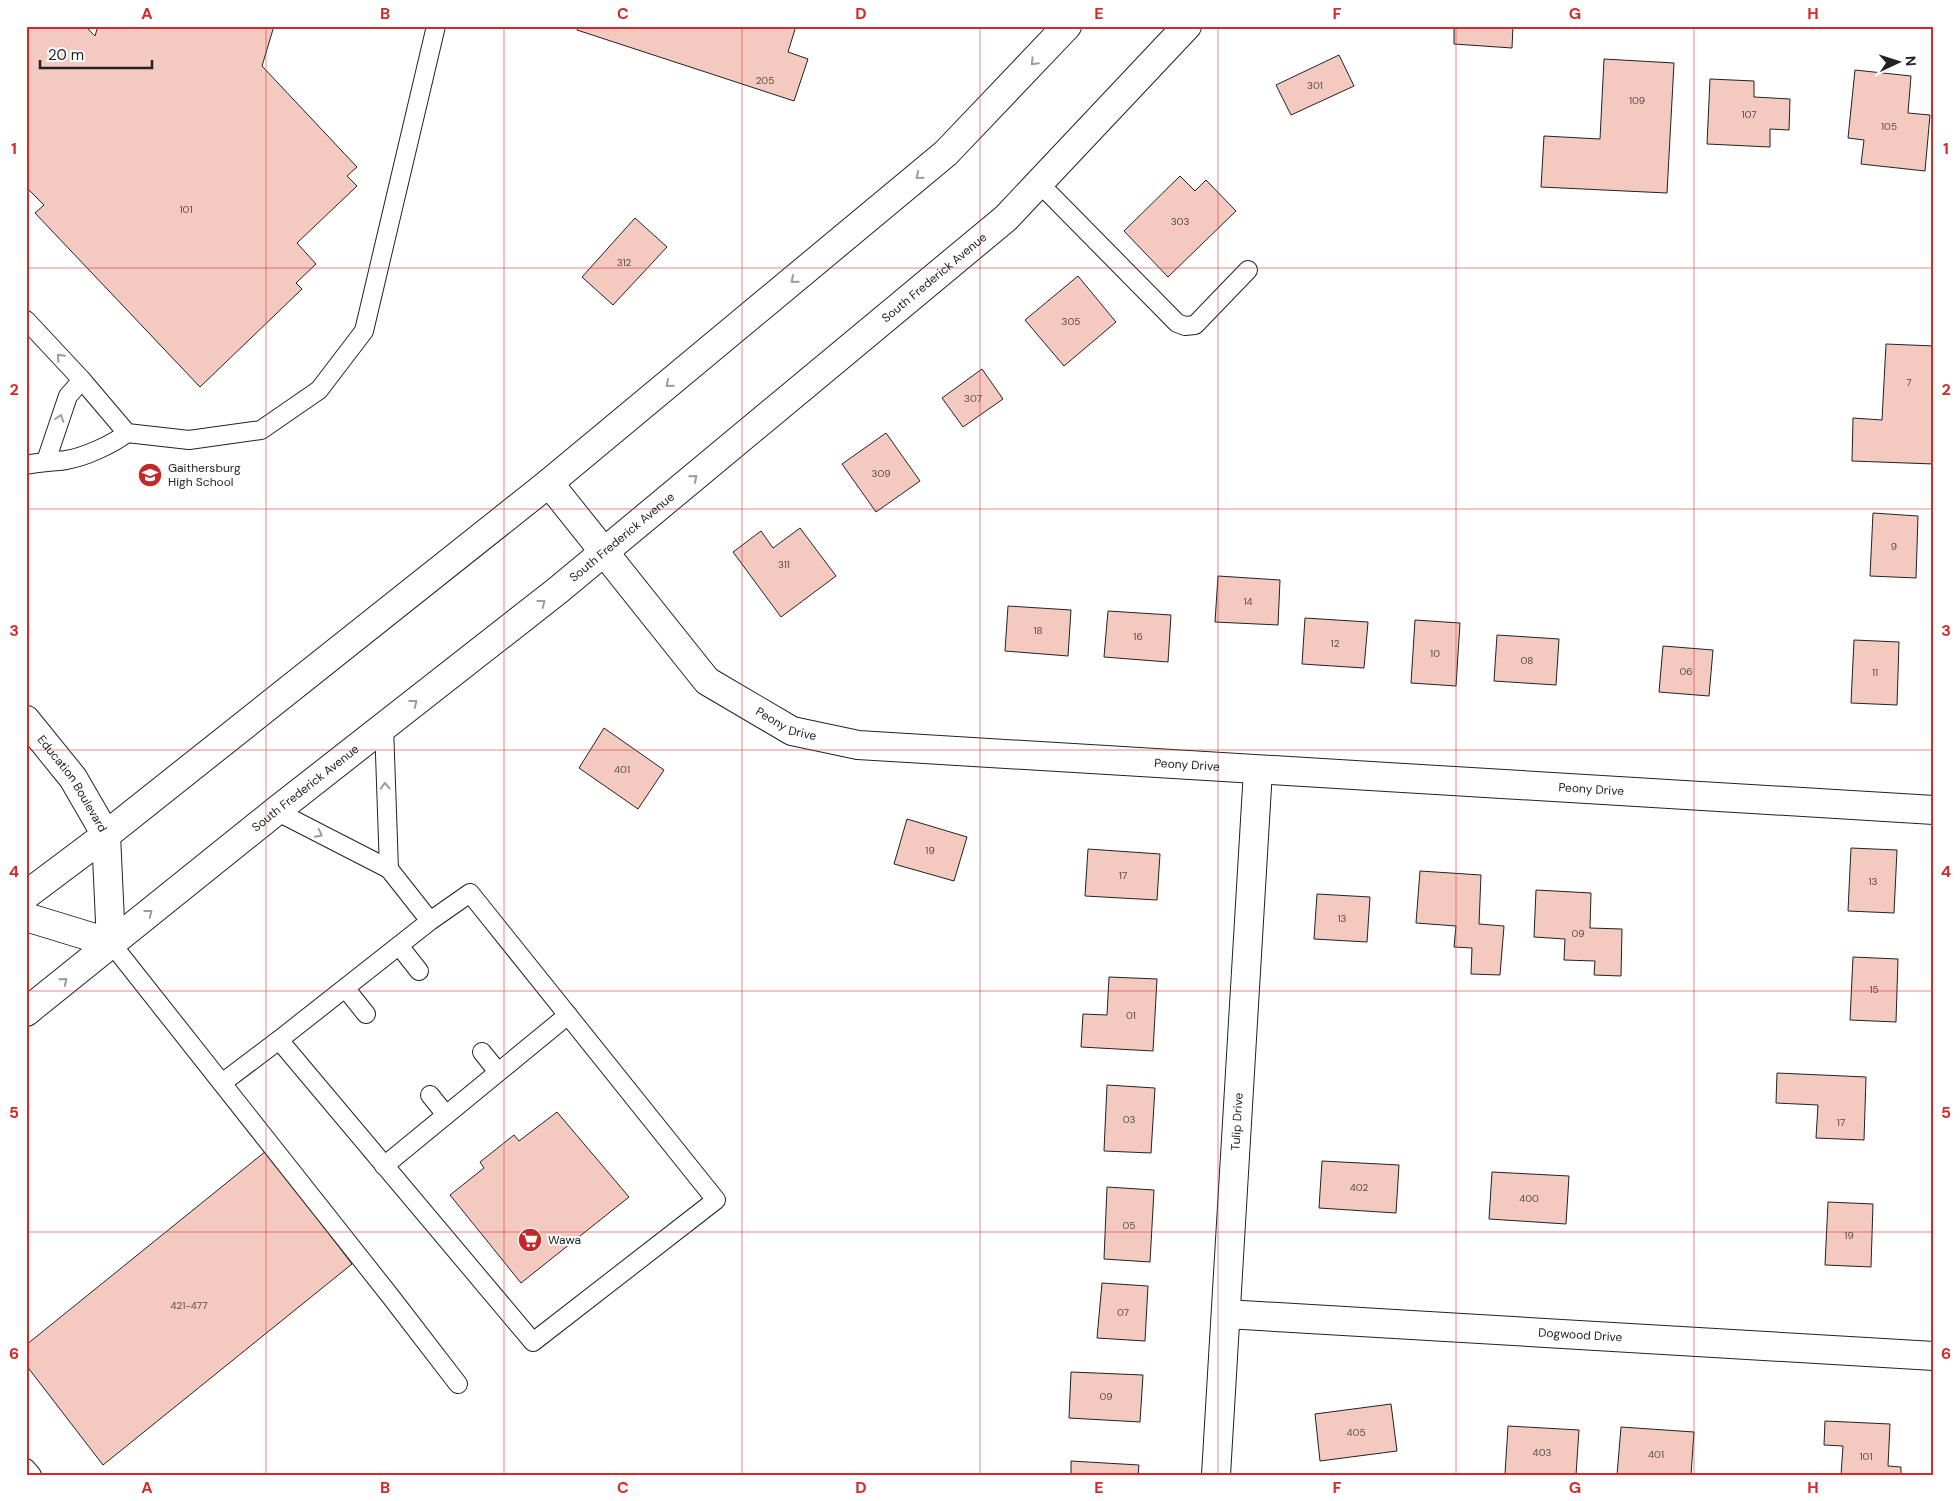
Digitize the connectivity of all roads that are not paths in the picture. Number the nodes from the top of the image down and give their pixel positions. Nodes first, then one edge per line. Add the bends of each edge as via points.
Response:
1 (436, 26) edge
2 (1067, 26) edge
3 (1187, 26) edge
4 (1038, 183) junction
5 (1248, 270) dead end
6 (26, 320) edge
7 (82, 380) junction
8 (127, 432) junction
9 (46, 461) junction
10 (26, 465) edge
11 (549, 483) junction
12 (604, 552) junction
13 (26, 720) edge
14 (384, 726) junction
15 (1258, 770) junction
16 (1934, 810) edge
17 (276, 811) junction
18 (106, 835) junction
19 (390, 869) junction
20 (26, 895) edge
21 (26, 917) edge
22 (430, 921) junction
23 (111, 943) junction
24 (400, 946) junction
25 (419, 971) dead end
26 (346, 989) junction
27 (26, 1012) edge
28 (366, 1014) dead end
29 (568, 1015) junction
30 (279, 1040) junction
31 (482, 1052) dead end
32 (498, 1072) junction
33 (222, 1084) junction
34 (430, 1095) dead end
35 (446, 1115) junction
36 (384, 1166) junction
37 (1226, 1314) junction
38 (1934, 1356) edge
39 (458, 1384) dead end
40 (26, 1468) edge
41 (32, 1475) edge
42 (1216, 1475) edge

1 - 8 lane via 364,331 319,390 261,430 189,440
2 -> 11 street via 946,153
3 - 4 street, South Frederick Avenue
4 - 5 lane via 1177,323 1185,326 1195,324
12 -> 4 street, South Frederick Avenue via 1006,218
7 -> 6 lane
7 - 8 lane
9 -> 7 lane via 68,396
8 - 9 lane via 117,441 66,460
9 - 10 lane
11 - 12 street, Peony Drive
11 - 18 street
14 -> 12 street, South Frederick Avenue
12 - 15 street, Peony Drive via 707,681 792,732 858,746
13 - 18 street, Education Boulevard via 73,778
14 - 17 street, South Frederick Avenue
19 -> 14 lane
15 - 16 street, Peony Drive
15 - 37 street, Tulip Drive
17 -> 19 lane
23 -> 17 street, South Frederick Avenue
18 - 20 street
18 - 23 street, Education Boulevard
19 - 22 lane
21 - 23 street
22 - 24 lane
22 - 29 lane via 470,893
27 -> 23 street, South Frederick Avenue
23 - 33 lane
24 - 25 lane
24 - 26 lane
26 - 28 lane
26 - 30 lane
29 - 32 lane
29 - 36 lane via 716,1200 533,1342
30 - 33 lane
30 - 36 lane
31 - 32 lane
32 - 35 lane
33 - 39 lane
34 - 35 lane
35 - 36 lane
37 - 38 street, Dogwood Drive
37 - 42 street, Tulip Drive
40 - 41 lane

